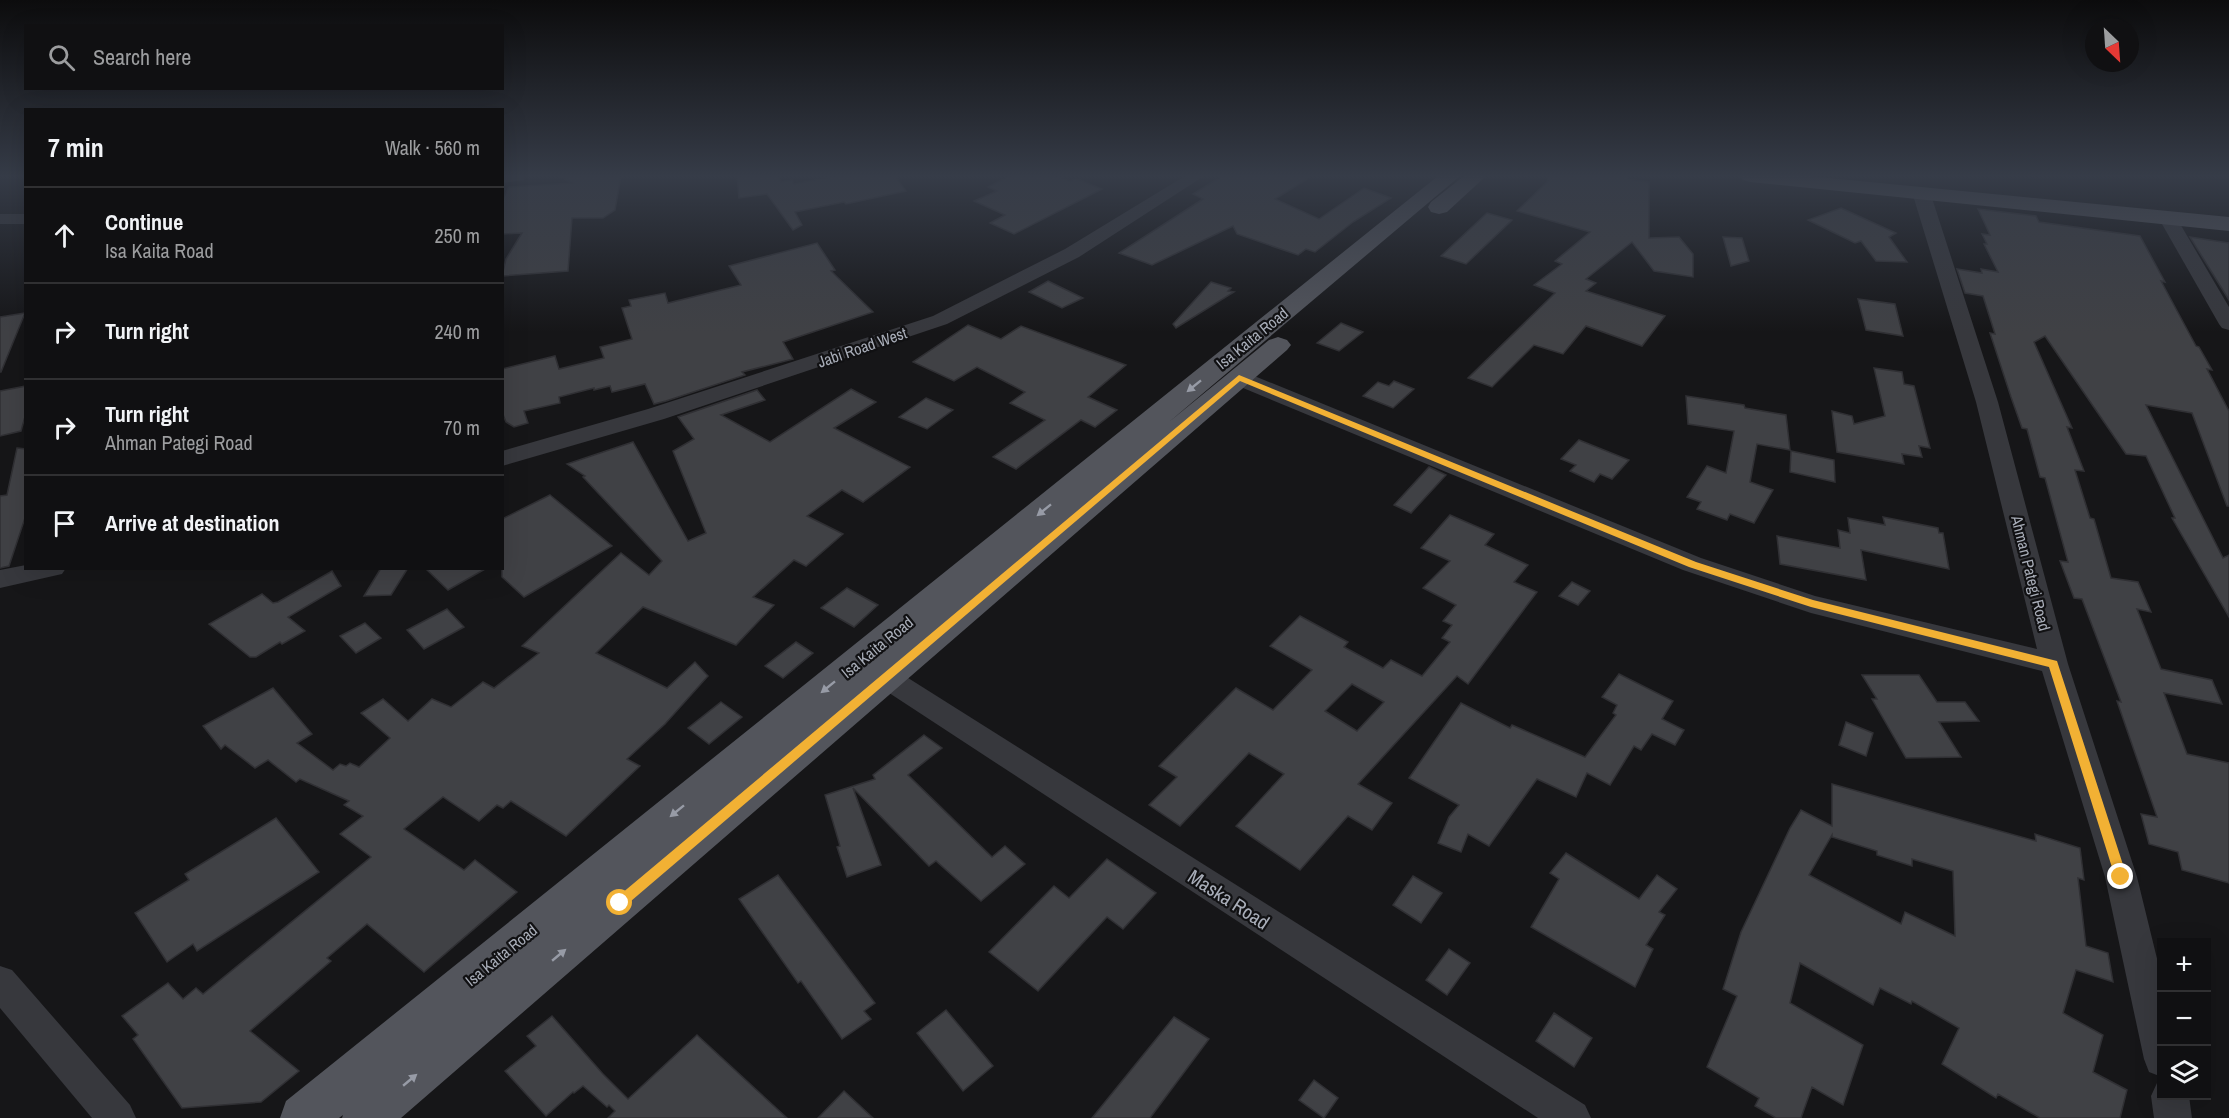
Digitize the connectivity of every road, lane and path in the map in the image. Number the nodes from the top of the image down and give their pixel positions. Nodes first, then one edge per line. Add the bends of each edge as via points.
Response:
1 (1113, 228) edge
2 (1394, 228) edge
3 (1406, 228) edge
4 (1932, 228) edge
5 (2173, 228) edge
6 (1351, 269) junction
7 (2229, 324) edge
8 (1239, 378) junction
9 (504, 458) edge
10 (43, 570) edge
11 (0, 579) edge
12 (2054, 664) junction
13 (887, 678) junction
14 (0, 982) edge
15 (2159, 1046) edge
16 (2171, 1100) edge
17 (117, 1118) edge
18 (303, 1118) edge
19 (365, 1118) edge
20 (1572, 1118) edge
21 (2173, 1118) edge

1 - 9 street, Jabi Road West via 1072,254 940,320 656,414
2 - 6 main road, Isa Kaita Road
3 - 6 main road, Isa Kaita Road
4 - 12 street, Ahman Pategi Road via 1987,402
5 - 7 street
6 - 8 main road, Isa Kaita Road
6 -> 18 main road, Isa Kaita Road
8 - 12 street via 1692,564 1811,604
8 - 13 main road, Isa Kaita Road
10 - 11 street
12 - 15 street, Ahman Pategi Road via 2121,877
19 -> 13 main road, Isa Kaita Road
13 - 20 street, Maska Road
14 - 17 street
16 - 21 street

